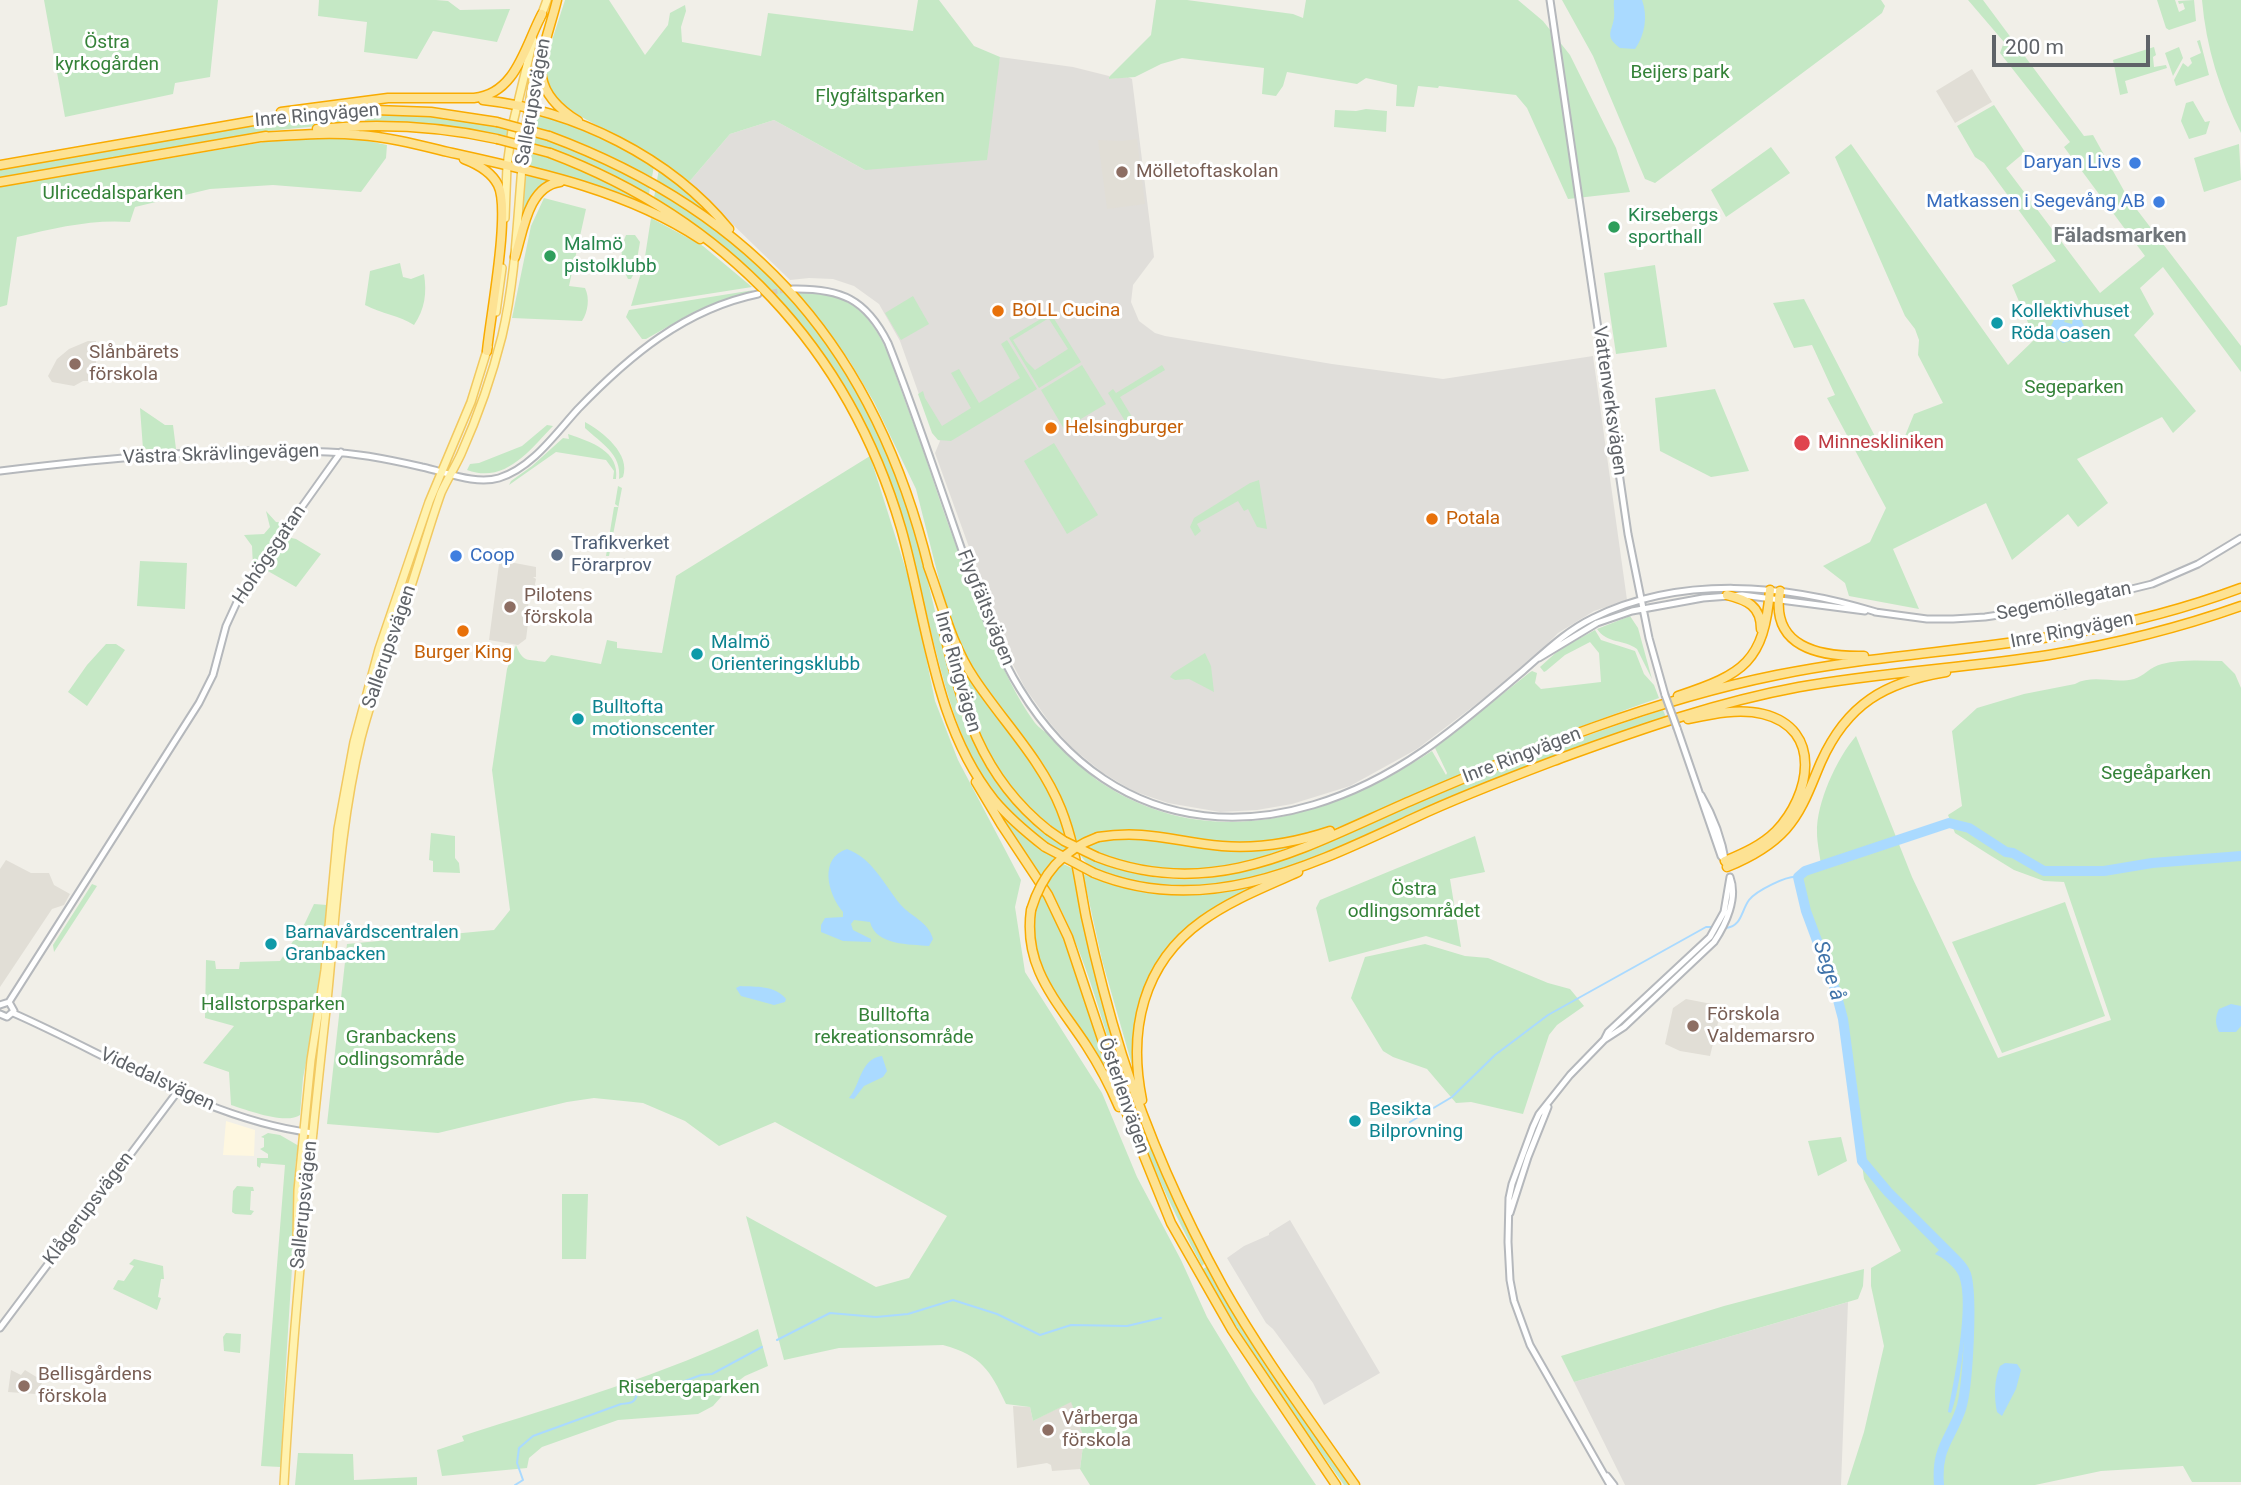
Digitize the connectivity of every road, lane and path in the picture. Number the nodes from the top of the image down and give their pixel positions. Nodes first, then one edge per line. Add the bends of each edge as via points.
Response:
1 (547, 0) edge
2 (557, 0) edge
3 (1550, 0) edge
4 (542, 14) junction
5 (461, 98) junction
6 (516, 105) junction
7 (529, 109) junction
8 (592, 130) junction
9 (192, 132) junction
10 (262, 137) junction
11 (449, 152) junction
12 (0, 165) edge
13 (507, 166) junction
14 (521, 169) junction
15 (0, 182) edge
16 (576, 184) junction
17 (736, 241) junction
18 (515, 257) junction
19 (742, 268) junction
20 (793, 289) tunnel mouth
21 (758, 294) tunnel mouth
22 (487, 351) junction
23 (341, 453) junction
24 (0, 471) edge
25 (441, 471) junction
26 (451, 474) junction
27 (2241, 538) edge
28 (928, 566) junction
29 (2241, 588) edge
30 (1774, 595) junction
31 (1727, 596) junction
32 (1641, 601) junction
33 (2241, 606) edge
34 (1643, 609) junction
35 (1760, 642) junction
36 (1916, 654) junction
37 (2049, 655) junction
38 (1532, 663) junction
39 (1631, 733) junction
40 (1571, 737) junction
41 (959, 741) junction
42 (1379, 814) junction
43 (1365, 840) junction
44 (1726, 864) junction
45 (9, 1002) junction
46 (0, 1005) edge
47 (13, 1013) junction
48 (0, 1014) edge
49 (178, 1091) junction
50 (309, 1132) junction
51 (1150, 1133) junction
52 (1171, 1223) junction
53 (0, 1328) edge
54 (284, 1485) edge
55 (1336, 1485) edge
56 (1355, 1485) edge
57 (1612, 1485) edge

1 - 4 main road, Sallerupsvägen
2 - 7 main road, Sallerupsvägen via 539,56
2 - 8 highway via 543,57 542,83 556,107
3 - 32 street, Vattenverksvägen
4 - 5 highway via 503,87 488,96
4 - 6 main road, Sallerupsvägen
5 - 6 highway
5 - 9 highway via 355,101
6 - 7 highway
6 - 13 main road, Sallerupsvägen
7 - 8 highway
7 - 14 main road, Sallerupsvägen
8 - 17 highway via 671,175 713,211
9 - 12 highway, Inre Ringvägen
9 - 17 highway, Inre Ringvägen, bridge via 355,110 431,112 497,122 599,155 656,184
10 - 11 highway via 367,135
10 - 15 highway, Inre Ringvägen
10 - 19 highway, Inre Ringvägen, bridge via 370,125 437,129 550,153 602,174 662,207
11 - 13 highway
11 - 22 highway via 485,170 501,194 497,281
13 - 14 highway
13 - 22 main road, Sallerupsvägen via 500,290
14 - 16 highway
14 - 18 main road, Sallerupsvägen
16 - 18 highway via 556,182 540,192
16 - 19 highway via 664,219
17 - 28 highway, Inre Ringvägen via 800,304 860,387 908,493
18 - 26 main road, Sallerupsvägen via 491,374
19 - 41 highway, Inre Ringvägen via 787,314 827,367 866,433 901,528 940,686
20 - 38 street, Flygfältsvägen via 833,291 851,299 881,329 1004,661 1064,748 1122,792 1156,806 1228,818 1263,816 1319,803 1365,785 1424,750
21 - 26 street via 712,308 645,347 510,474 485,480
22 - 25 main road, Sallerupsvägen
23 - 24 street, Västra Skrävlingevägen via 140,456
23 - 25 street, Västra Skrävlingevägen
23 - 45 street, Hohögsgatan via 237,602 199,704
25 - 26 street
25 - 50 main road, Sallerupsvägen via 379,649 354,742 338,829 311,1060
26 - 50 main road, Sallerupsvägen via 420,552 360,743 340,862
27 - 30 street, Segemöllegatan via 2152,584 2066,605 1984,617 1927,619
28 - 42 highway, Inre Ringvägen, bridge via 971,728 1006,790 1064,841 1136,870 1193,875 1250,866
28 - 51 highway, Österlenvägen via 965,664 1054,792 1069,832 1112,1022
29 - 36 highway, Inre Ringvägen via 2101,628
30 - 31 street, Segemöllegatan
30 - 32 street, Segemöllegatan via 1710,589
30 - 35 highway
30 - 36 highway via 1783,627 1808,649 1843,656
31 - 34 street, Segemöllegatan
31 - 35 highway via 1756,609
32 - 34 street, Vattenverksvägen
32 - 38 street, Flygfältsvägen via 1580,625
33 - 37 highway, Inre Ringvägen via 2146,634
34 - 38 street, Flygfältsvägen via 1597,623
34 - 44 street, Vattenverksvägen, bridge via 1665,695
35 - 40 highway via 1745,666 1723,679
36 - 40 highway, Inre Ringvägen via 1743,683
37 - 39 highway, Inre Ringvägen via 1796,688 1702,710
37 - 44 highway via 1916,678 1871,697 1855,710 1828,747 1785,831 1763,849
39 - 43 highway, Inre Ringvägen via 1457,799
39 - 44 highway via 1739,712 1773,717 1795,734 1806,767 1799,798 1769,837
40 - 42 highway, Inre Ringvägen
41 - 43 highway, Inre Ringvägen, bridge via 994,800 1045,847 1094,873 1144,888 1217,890 1267,878
41 - 52 highway, Österlenvägen via 986,801 1057,914 1086,986 1127,1114
42 - 52 highway, bridge via 1306,839 1267,846 1222,846 1132,833 1098,837 1070,850 1052,867 1036,895 1028,929 1042,980 1104,1076
43 - 51 highway via 1241,897 1189,930 1166,957 1146,994 1137,1030 1139,1086
44 - 57 street, Vattenverksvägen via 1730,877 1718,932 1628,1012 1539,1114 1509,1198 1510,1280 1520,1322
45 - 46 street
45 - 47 street
47 - 48 street via 7,1017
47 - 49 street, Videdalsvägen
49 - 50 street, Videdalsvägen via 228,1112
49 - 53 street, Klågerupsvägen
50 - 54 main road, Sallerupsvägen via 298,1191
51 - 56 highway, Österlenvägen via 1212,1266
52 - 55 highway, Österlenvägen via 1232,1330

